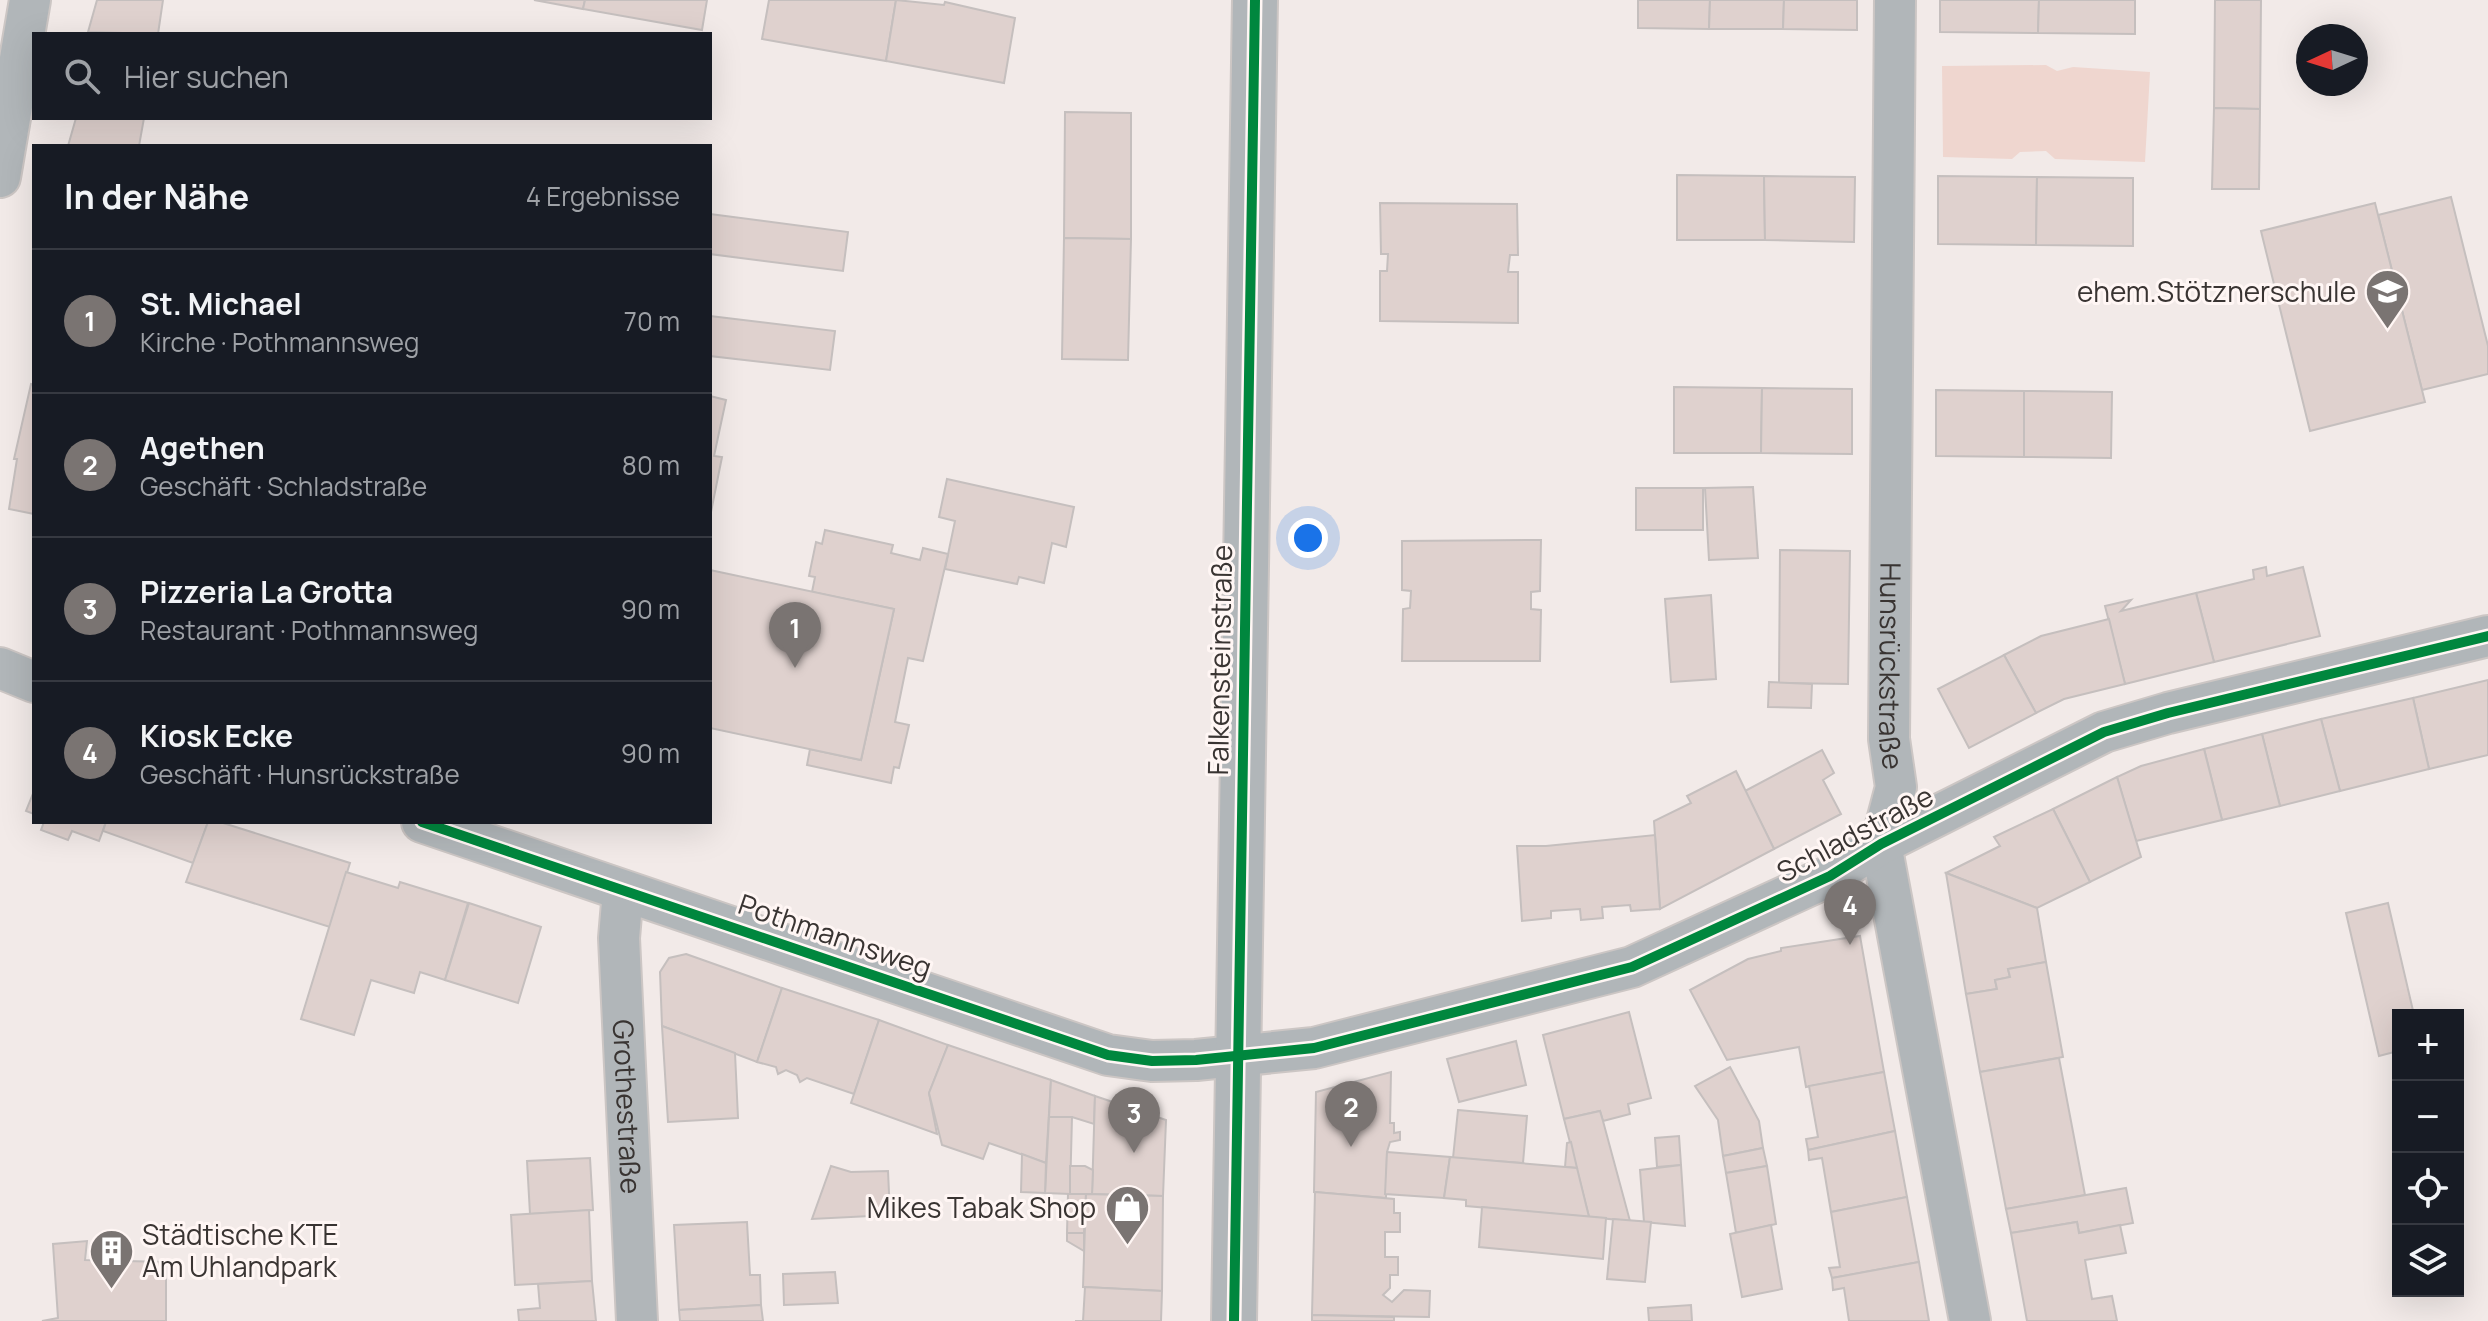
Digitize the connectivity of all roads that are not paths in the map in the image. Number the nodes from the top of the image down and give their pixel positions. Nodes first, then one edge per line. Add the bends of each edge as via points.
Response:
1 (30, 0) edge
2 (1255, 0) edge
3 (1895, 0) edge
4 (0, 177) edge
5 (2488, 636) edge
6 (0, 668) edge
7 (32, 681) edge
8 (428, 824) edge
9 (1881, 844) junction
10 (623, 891) junction
11 (1238, 1057) junction
12 (637, 1321) edge
13 (1234, 1321) edge
14 (1970, 1321) edge

1 - 4 street
2 - 11 street, Falkensteinstraße
3 - 9 street, Hunsrückstraße via 1889,739 1896,787
5 - 9 street, Schladstraße via 2104,732
6 - 7 street
8 - 10 street, Pothmannsweg
9 - 11 street, Schladstraße via 1830,876 1632,967 1341,1043
9 - 14 street, Hunsrückstraße
10 - 11 street, Pothmannsweg via 1108,1055 1152,1061
10 - 12 street, Grothestraße via 619,938
11 - 13 street, Falkensteinstraße

